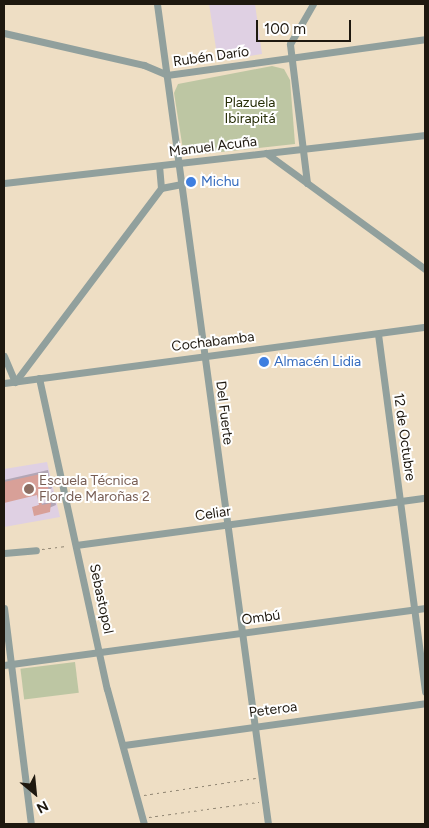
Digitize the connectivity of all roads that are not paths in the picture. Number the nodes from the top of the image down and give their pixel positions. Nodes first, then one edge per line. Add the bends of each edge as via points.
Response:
1 (157, 4) edge
2 (313, 4) edge
3 (4, 33) edge
4 (425, 38) edge
5 (291, 59) junction
6 (167, 75) junction
7 (425, 135) edge
8 (302, 149) junction
9 (266, 153) junction
10 (179, 164) junction
11 (160, 166) junction
12 (4, 184) edge
13 (182, 184) junction
14 (307, 184) junction
15 (161, 188) junction
16 (425, 269) edge
17 (425, 327) edge
18 (378, 334) junction
19 (204, 355) junction
20 (4, 356) edge
21 (39, 378) junction
22 (14, 382) junction
23 (4, 383) edge
24 (425, 498) edge
25 (400, 501) junction
26 (226, 525) junction
27 (76, 545) junction
28 (36, 550) road end
29 (4, 553) edge
30 (4, 608) edge
31 (425, 608) edge
32 (415, 610) junction
33 (241, 633) junction
34 (100, 652) junction
35 (7, 665) edge
36 (425, 692) edge
37 (425, 704) edge
38 (254, 725) junction
39 (124, 744) junction
40 (142, 822) edge
41 (31, 824) edge
42 (268, 824) edge

1 - 6 street, Del Fuerte
2 - 5 street via 290,40
3 - 6 street, Rubén Darío via 144,65
4 - 5 street, Rubén Darío
5 - 6 street, Rubén Darío
5 - 8 street
6 - 10 street, Del Fuerte
7 - 8 street, Manuel Acuña
8 - 9 street, Manuel Acuña
8 - 14 street
9 - 10 street, Manuel Acuña
9 - 14 street
10 - 11 street, Manuel Acuña
10 - 13 street, Del Fuerte
11 - 12 street, Manuel Acuña
11 - 15 street
13 - 15 street
13 - 19 street, Del Fuerte
14 - 16 street
15 - 22 street
17 - 18 street, Cochabamba
18 - 19 street, Cochabamba
18 - 25 street, 12 de Octubre
19 - 21 street, Cochabamba
19 - 26 street, Del Fuerte
20 - 22 street
21 - 22 street, Cochabamba
21 - 27 street, Sebastopol
22 - 23 street, Cochabamba
24 - 25 street, Celiar
25 - 26 street, Celiar
25 - 32 street, 12 de Octubre
26 - 27 street, Celiar
26 - 33 street, Del Fuerte
27 - 34 street, Sebastopol
28 - 29 street
30 - 35 street
31 - 32 street, Ombú
32 - 33 street, Ombú
32 - 36 street, 12 de Octubre
33 - 34 street, Ombú
33 - 38 street, Del Fuerte
34 - 35 street, Ombú
34 - 39 street, Sebastopol
35 - 41 street
37 - 38 street, Peteroa
38 - 39 street, Peteroa
38 - 42 street, Del Fuerte
39 - 40 street, Sebastopol

